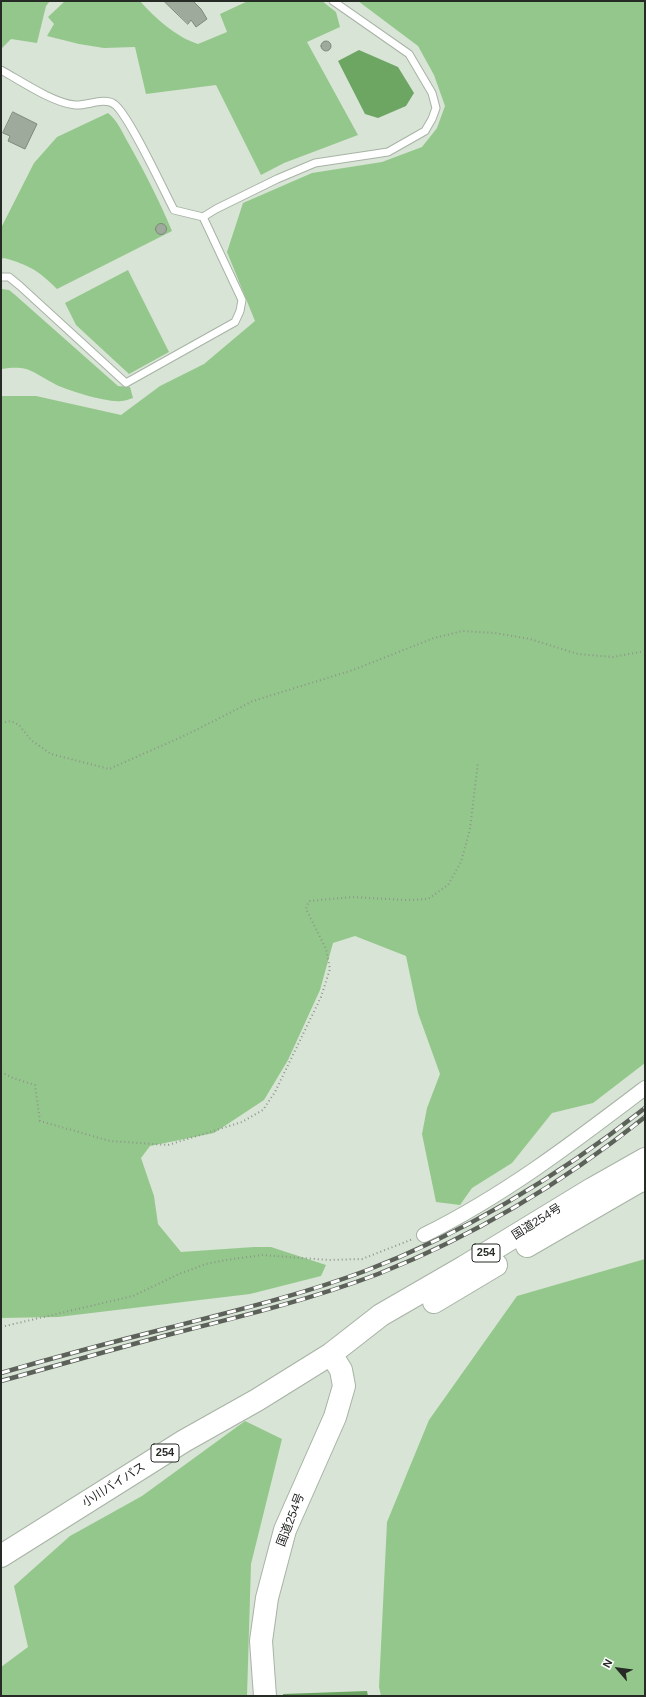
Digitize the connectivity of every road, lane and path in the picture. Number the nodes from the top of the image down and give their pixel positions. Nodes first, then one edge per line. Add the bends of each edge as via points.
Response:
1 (333, 1) edge
2 (1, 70) edge
3 (203, 217) junction
4 (1, 277) edge
5 (645, 651) edge
6 (1, 723) edge
7 (478, 762) dead end
8 (1, 1072) edge
9 (645, 1088) edge
10 (645, 1160) edge
11 (645, 1179) edge
12 (424, 1234) joint
13 (1, 1327) edge
14 (331, 1354) junction
15 (1, 1556) edge
16 (265, 1696) edge

1 - 3 lane via 409,54 432,93 436,108 425,131 388,152 315,163 277,179
2 - 3 lane via 60,102 85,105 106,101 115,104 127,120 174,210
3 - 4 lane via 242,300 235,322 126,383 20,286 9,277
5 - 6 path via 613,657 578,654 530,639 463,631 434,638 353,670 253,701 109,769 51,754 30,740 19,725 11,721
7 - 8 path via 470,829 461,862 448,885 428,899 352,897 309,902 306,909 326,949 330,969 317,1004 275,1092 263,1110 242,1122 168,1145 110,1141 40,1121 35,1085
9 - 12 street via 533,1172 492,1198
10 - 14 highway, 国道254号 / 254 via 381,1315
11 - 14 highway, 国道254号 / 254 via 399,1322
12 - 13 path via 362,1259 329,1260 262,1255 206,1264 132,1296
14 - 15 highway, 小川バイパス / 254 via 184,1441
14 - 16 highway, 国道254号 via 341,1370 344,1386 335,1417 285,1530 267,1598 262,1641

